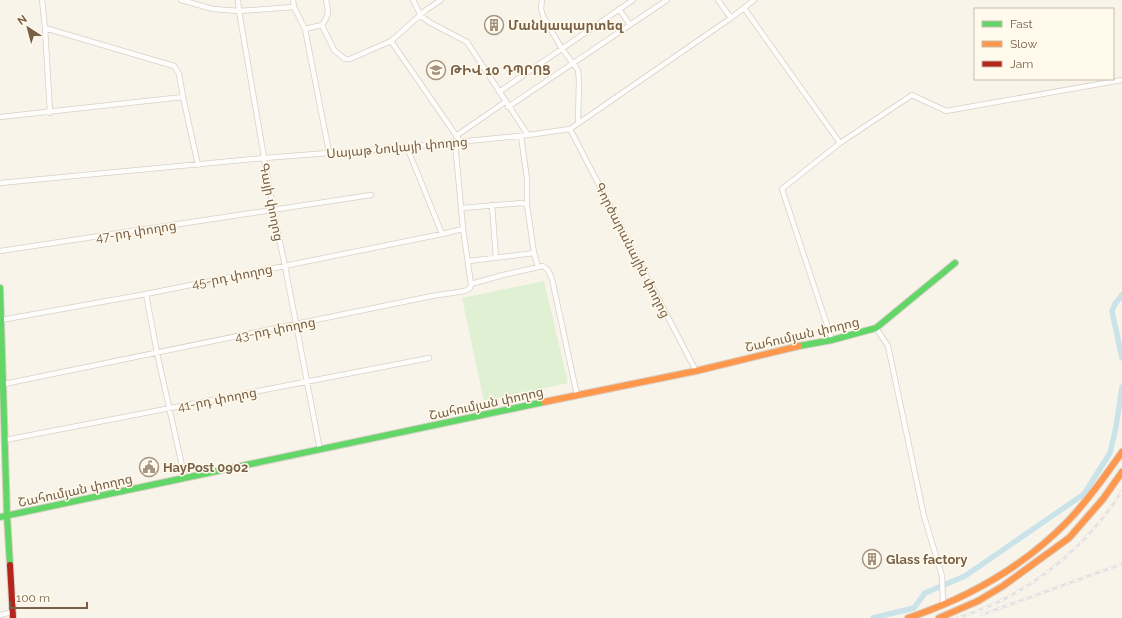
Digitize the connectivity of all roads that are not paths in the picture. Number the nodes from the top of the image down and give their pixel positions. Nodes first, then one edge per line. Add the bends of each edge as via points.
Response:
1 (42, 0) edge
2 (181, 0) edge
3 (238, 0) edge
4 (293, 0) edge
5 (326, 0) edge
6 (413, 0) edge
7 (441, 0) edge
8 (542, 0) edge
9 (633, 0) edge
10 (667, 0) edge
11 (718, 0) edge
12 (754, 0) edge
13 (294, 7) junction
14 (744, 8) junction
15 (619, 10) junction
16 (239, 12) junction
17 (421, 16) junction
18 (731, 18) junction
19 (322, 25) junction
20 (630, 25) junction
21 (45, 28) junction
22 (305, 29) junction
23 (391, 41) junction
24 (562, 48) junction
25 (574, 64) junction
26 (1122, 80) edge
27 (499, 92) junction
28 (183, 97) junction
29 (505, 102) junction
30 (508, 107) junction
31 (50, 113) junction
32 (0, 117) edge
33 (578, 123) junction
34 (570, 129) junction
35 (456, 136) junction
36 (521, 136) junction
37 (528, 136) junction
38 (458, 142) junction
39 (840, 144) junction
40 (407, 147) junction
41 (329, 152) junction
42 (264, 158) junction
43 (198, 165) junction
44 (0, 182) edge
45 (371, 195) dead end
46 (527, 205) junction
47 (492, 206) junction
48 (462, 208) junction
49 (273, 210) junction
50 (463, 229) junction
51 (442, 234) junction
52 (0, 251) edge
53 (534, 253) junction
54 (496, 258) junction
55 (469, 260) junction
56 (955, 263) dead end
57 (285, 266) junction
58 (540, 266) junction
59 (471, 284) junction
60 (0, 288) edge
61 (146, 294) junction
62 (1, 320) junction
63 (296, 324) junction
64 (876, 328) junction
65 (832, 340) junction
66 (157, 353) junction
67 (429, 358) dead end
68 (696, 371) junction
69 (307, 381) junction
70 (4, 384) junction
71 (577, 395) junction
72 (169, 409) junction
73 (3, 438) edge
74 (320, 450) junction
75 (1122, 452) edge
76 (1122, 472) edge
77 (185, 479) junction
78 (3, 517) edge
79 (943, 605) junction
80 (0, 615) edge
81 (13, 615) edge
82 (908, 618) edge
83 (939, 618) edge

1 - 21 street
2 - 16 street via 213,9
3 - 16 street, Գայի փողոց
4 - 13 street
5 - 19 street via 329,11
6 - 17 street
7 - 17 street
8 - 24 street via 543,16
9 - 15 street
10 - 20 street
11 - 18 street
12 - 14 street, Սայաթ Նովայի փողոց
13 - 16 street
13 - 22 street
14 - 18 street, Սայաթ Նովայի փողոց
14 - 39 street
15 - 20 street
15 - 24 street
16 - 42 street, Գայի փողոց
17 - 23 street
17 - 27 street via 467,42
18 - 33 street, Սայաթ Նովայի փողոց
19 - 22 street
19 - 23 street via 334,50 345,59
20 - 25 street
21 - 28 street via 174,66 179,74
21 - 31 street
22 - 41 street
23 - 35 street
24 - 25 street
24 - 27 street
25 - 30 street
25 - 33 street via 578,70 579,80
26 - 39 street via 946,111 912,95
27 - 29 street
28 - 31 street
28 - 43 street
29 - 30 street
29 - 35 street
30 - 37 street
31 - 32 street
33 - 34 street, Սայաթ Նովայի փողոց
34 - 37 street, Սայաթ Նովայի փողոց
34 - 68 street, Գործարանային փողոց
35 - 38 street
36 - 37 street, Սայաթ Նովայի փողոց
36 - 38 street, Սայաթ Նովայի փողոց
36 - 46 street via 527,179
38 - 40 street, Սայաթ Նովայի փողոց
38 - 48 street
39 - 65 street via 782,189
40 - 41 street, Սայաթ Նովայի փողոց
40 - 51 street
41 - 42 street, Սայաթ Նովայի փողոց
42 - 43 street, Սայաթ Նովայի փողոց
42 - 49 street, Գայի փողոց
43 - 44 street, Սայաթ Նովայի փողոց
45 - 49 street, 47-րդ փողոց
46 - 47 street via 522,203
46 - 53 street
47 - 48 street
47 - 54 street
48 - 50 street
49 - 52 street, 47-րդ փողոց
49 - 57 street, Գայի փողոց
50 - 51 street, 45-րդ փողոց
50 - 55 street
51 - 57 street, 45-րդ փողոց
53 - 54 street
53 - 58 street
54 - 55 street
55 - 59 street
56 - 64 main road, Շահումյան փողոց
57 - 61 street, 45-րդ փողոց
57 - 63 street, Գայի փողոց
58 - 59 street, 43-րդ փողոց
58 - 71 street via 548,270 552,279
59 - 63 street, 43-րդ փողոց via 465,291
60 - 62 main road
61 - 62 street, 45-րդ փողոց
61 - 66 street
62 - 70 main road
63 - 66 street, 43-րդ փողոց
63 - 69 street, Գայի փողոց
64 - 65 main road, Շահումյան փողոց
64 - 79 street via 888,346 924,516 942,580
65 - 68 main road, Շահումյան փողոց
66 - 70 street, 43-րդ փողոց
66 - 72 street
67 - 69 street, 41-րդ փողոց
68 - 71 main road, Շահումյան փողոց
69 - 72 street, 41-րդ փողոց
69 - 74 street, Գայի փողոց
70 - 73 main road
71 - 74 main road, Շահումյան փողոց
72 - 73 street, 41-րդ փողոց
72 - 77 street
73 - 78 main road
74 - 77 main road, Շահումյան փողոց
75 - 79 main road via 1085,503 1060,530 1032,554 976,591
76 - 83 main road via 1103,499 1069,538 1003,586 978,601
77 - 78 main road, Շահումյան փողոց
78 - 81 main road
79 - 82 main road
80 - 81 street

